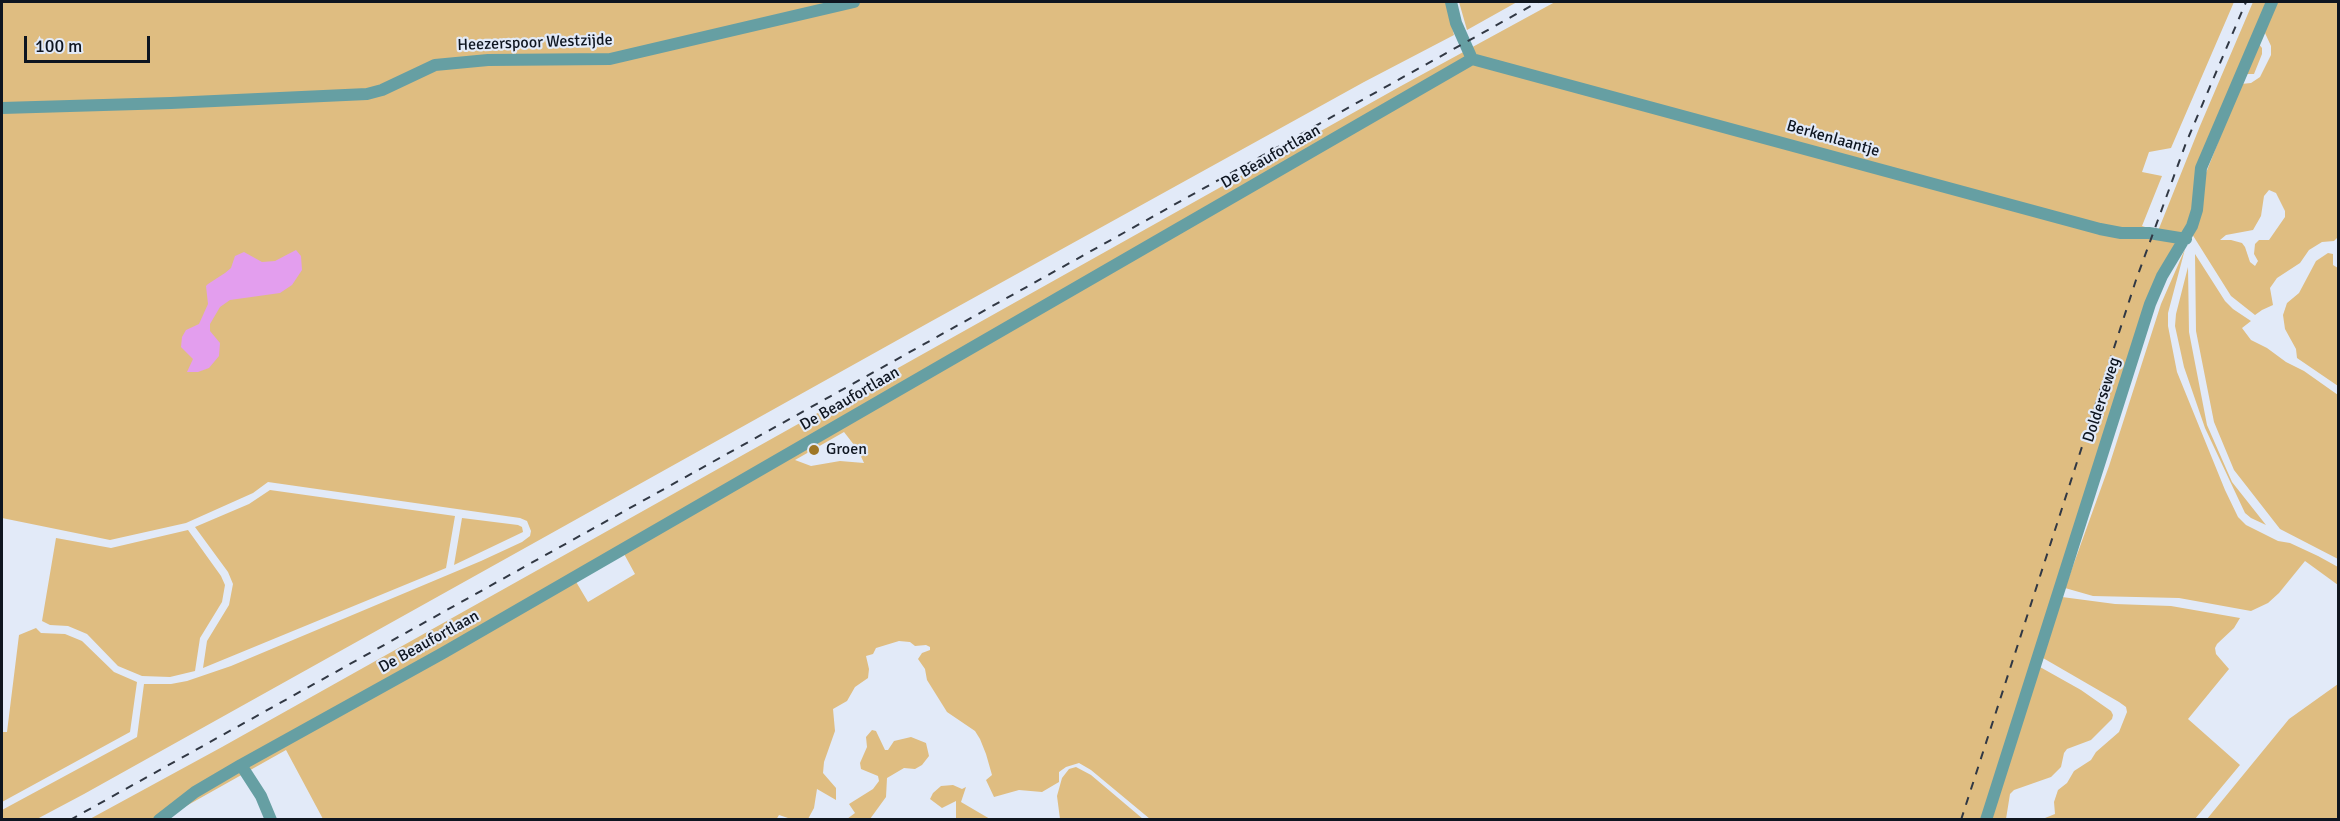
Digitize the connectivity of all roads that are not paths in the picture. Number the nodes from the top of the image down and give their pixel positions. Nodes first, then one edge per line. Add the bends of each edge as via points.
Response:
1 (854, 2) edge
2 (1450, 2) edge
3 (2272, 2) edge
4 (1472, 58) junction
5 (2, 108) edge
6 (2186, 239) junction
7 (241, 765) junction
8 (159, 819) edge
9 (271, 819) edge
10 (1986, 819) edge

1 - 5 street, Heezerspoor Westzijde via 610,59 488,60 435,65 367,94
2 - 4 street
3 - 6 street, Dolderseweg via 2201,168 2197,210
4 - 6 street, Berkenlaantje via 2100,229
4 - 7 street, De Beaufortlaan via 443,653
6 - 10 street, Dolderseweg via 2162,276 2150,304
7 - 8 street, De Beaufortlaan
7 - 9 street

